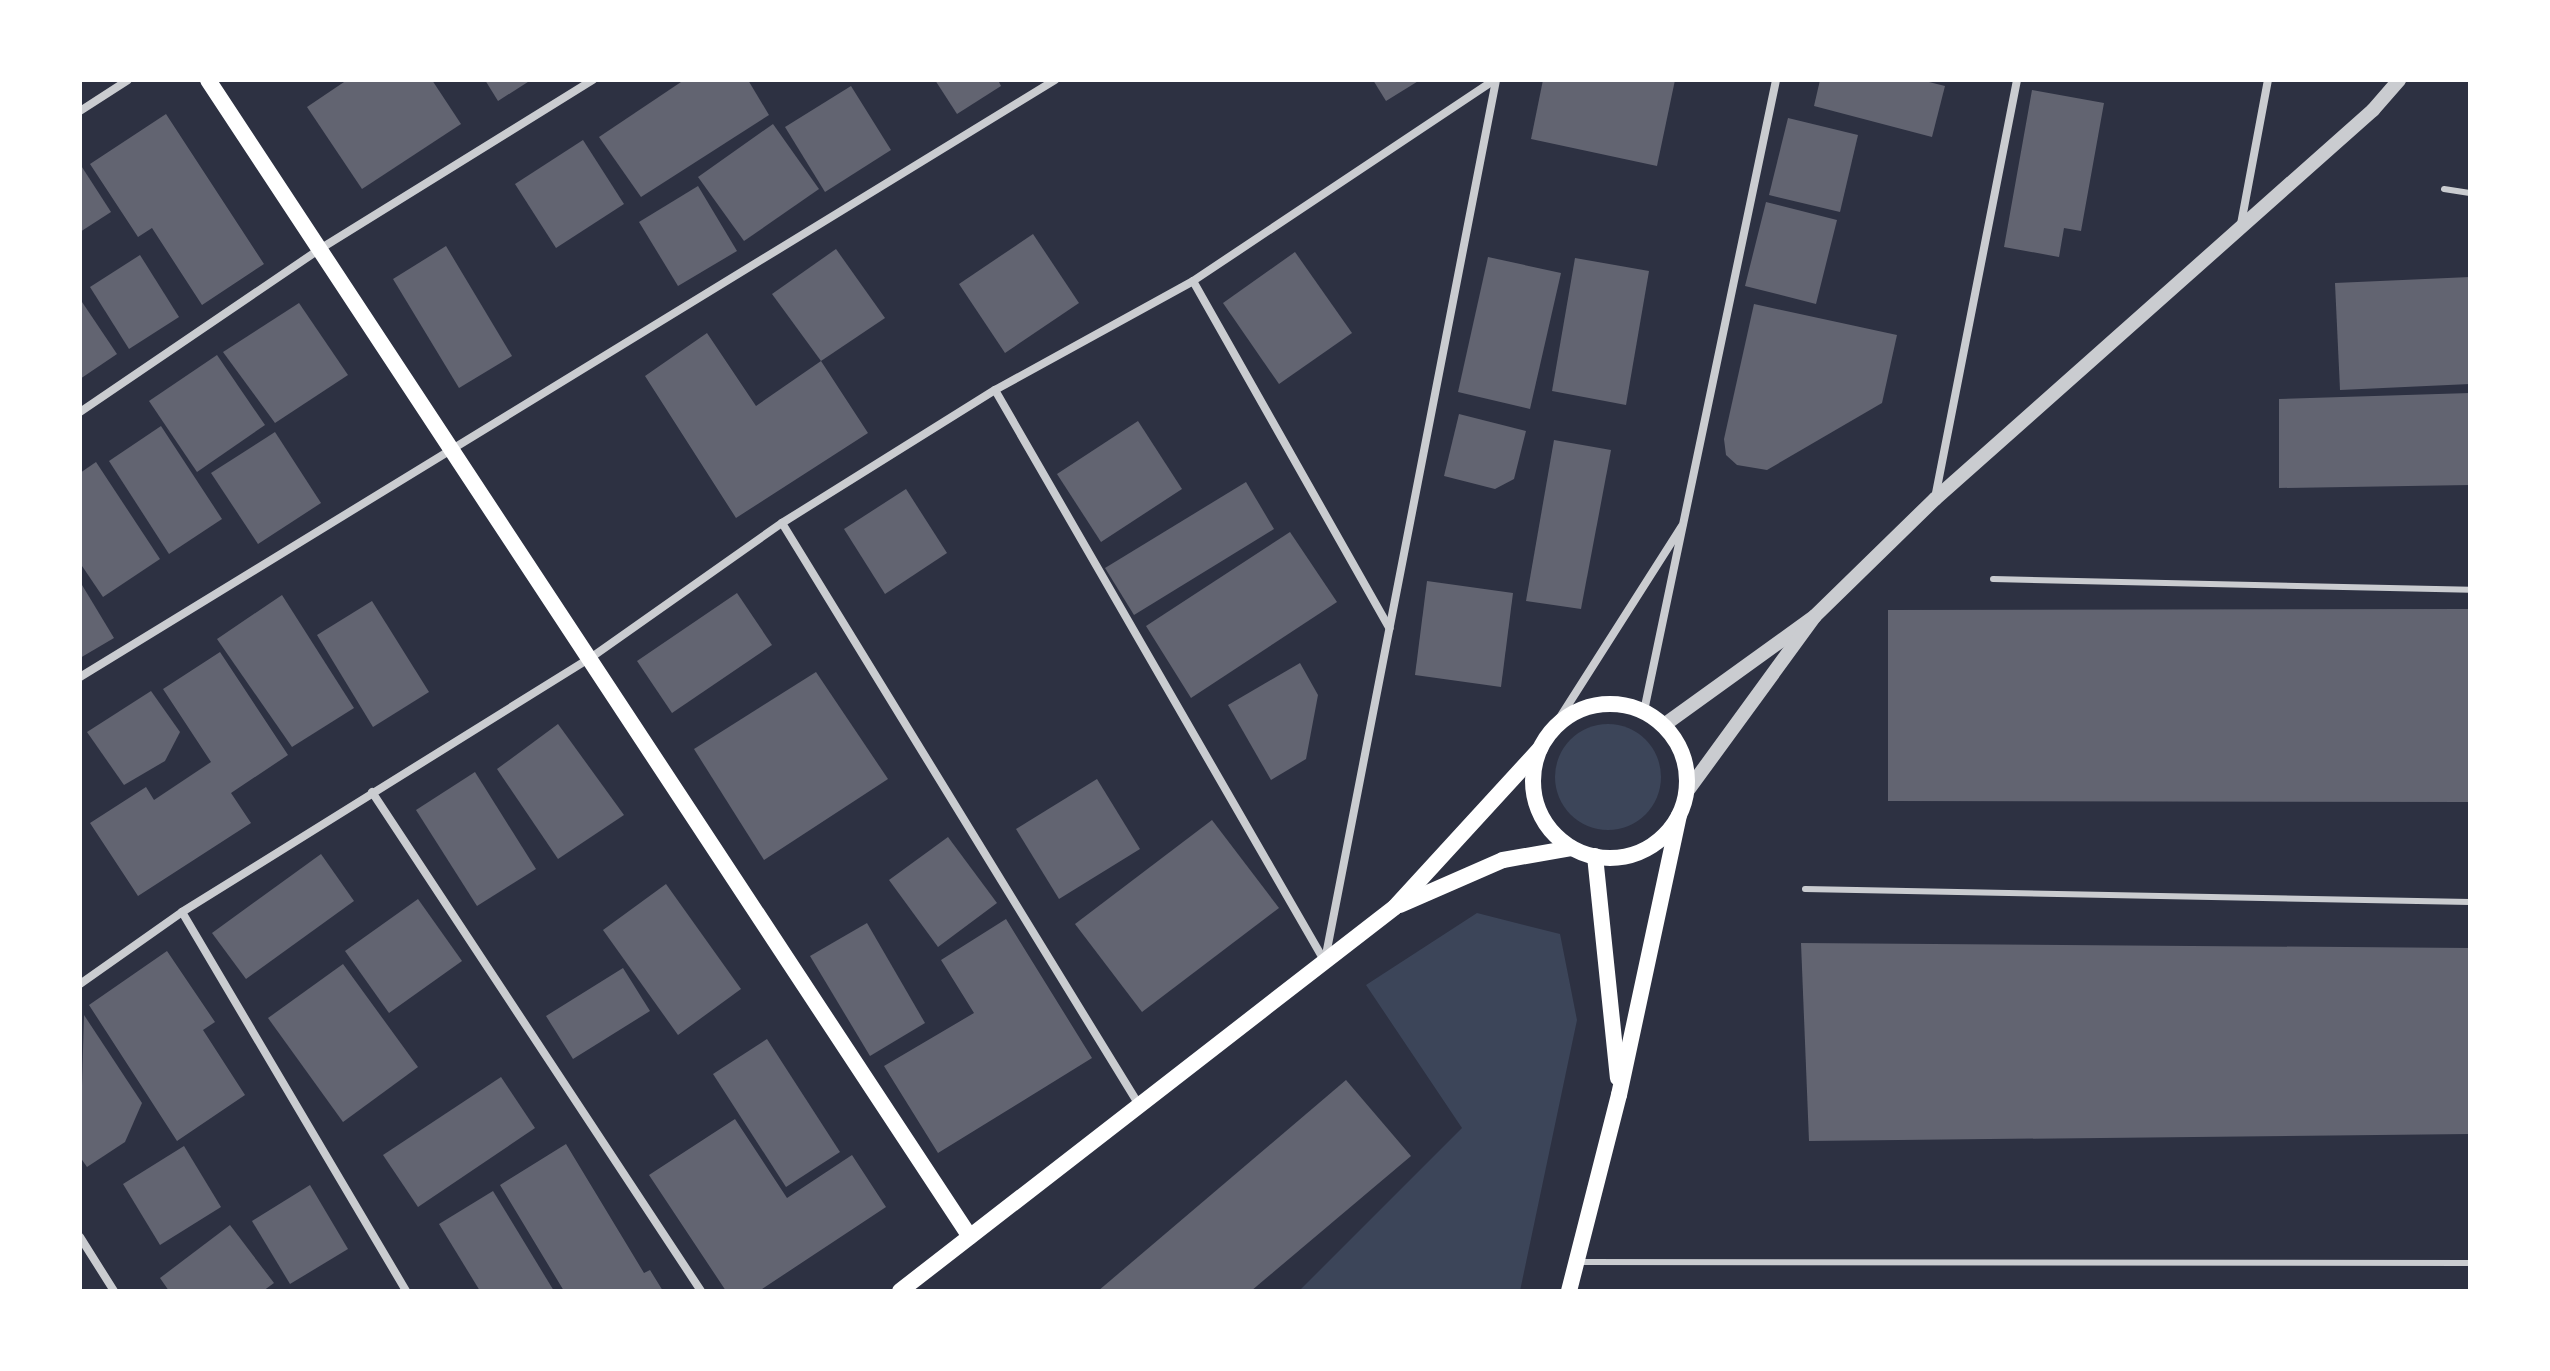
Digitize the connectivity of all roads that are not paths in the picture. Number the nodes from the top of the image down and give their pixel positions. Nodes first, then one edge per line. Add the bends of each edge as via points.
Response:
1 (128, 80) edge
2 (208, 80) edge
3 (593, 80) edge
4 (1055, 80) edge
5 (1495, 80) edge
6 (1776, 80) edge
7 (2017, 80) edge
8 (2268, 80) edge
9 (2399, 80) edge
10 (80, 111) edge
11 (2444, 189) dead end
12 (2470, 193) edge
13 (2240, 229) junction
14 (320, 249) junction
15 (1193, 281) junction
16 (995, 390) junction
17 (80, 412) edge
18 (449, 448) junction
19 (1935, 499) junction
20 (1687, 518) junction
21 (782, 523) junction
22 (1993, 579) dead end
23 (2470, 590) edge
24 (1815, 616) junction
25 (1389, 628) junction
26 (589, 659) junction
27 (80, 677) edge
28 (1644, 711) junction
29 (1664, 725) junction
30 (1552, 730) junction
31 (1540, 749) junction
32 (372, 792) junction
33 (1686, 793) junction
34 (1679, 816) junction
35 (1571, 848) junction
36 (1595, 856) junction
37 (1805, 889) dead end
38 (2470, 902) edge
39 (1395, 907) junction
40 (182, 912) junction
41 (1324, 961) junction
42 (80, 984) edge
43 (1619, 1095) junction
44 (1139, 1105) junction
45 (80, 1237) edge
46 (970, 1237) junction
47 (1575, 1262) junction
48 (2470, 1263) edge
49 (114, 1291) edge
50 (406, 1291) edge
51 (701, 1291) edge
52 (900, 1291) edge
53 (1569, 1291) edge

1 - 10 street
2 - 14 main road
3 - 14 street
4 - 18 street
5 - 15 street
5 - 25 street
6 - 20 street
7 - 19 street
8 - 13 street
9 - 13 street
11 - 12 lane
13 - 19 street
14 - 17 street
14 - 18 main road
15 - 16 street
15 - 25 street
16 - 21 street
16 - 41 street
18 - 26 main road
18 - 27 street
19 - 24 street
20 - 28 street
20 - 30 street
21 - 26 street
21 - 44 street
22 - 23 lane
24 - 29 street
24 - 33 street
25 - 41 street
26 - 32 street
26 - 46 main road
28 - 29 main road
28 - 30 main road via 1620,704 1595,705 1571,714
29 - 33 main road via 1686,768
30 - 31 main road
31 - 35 main road via 1534,770 1537,804 1554,834
31 - 39 main road
32 - 40 street
32 - 51 street
33 - 34 main road
34 - 36 main road via 1644,850
34 - 43 main road
35 - 36 main road
35 - 39 main road via 1503,860
36 - 43 main road
37 - 38 lane
39 - 41 main road
40 - 42 street
40 - 50 street
41 - 44 main road
43 - 47 main road
44 - 46 main road
45 - 49 street
46 - 52 main road
47 - 48 lane
47 - 53 main road

